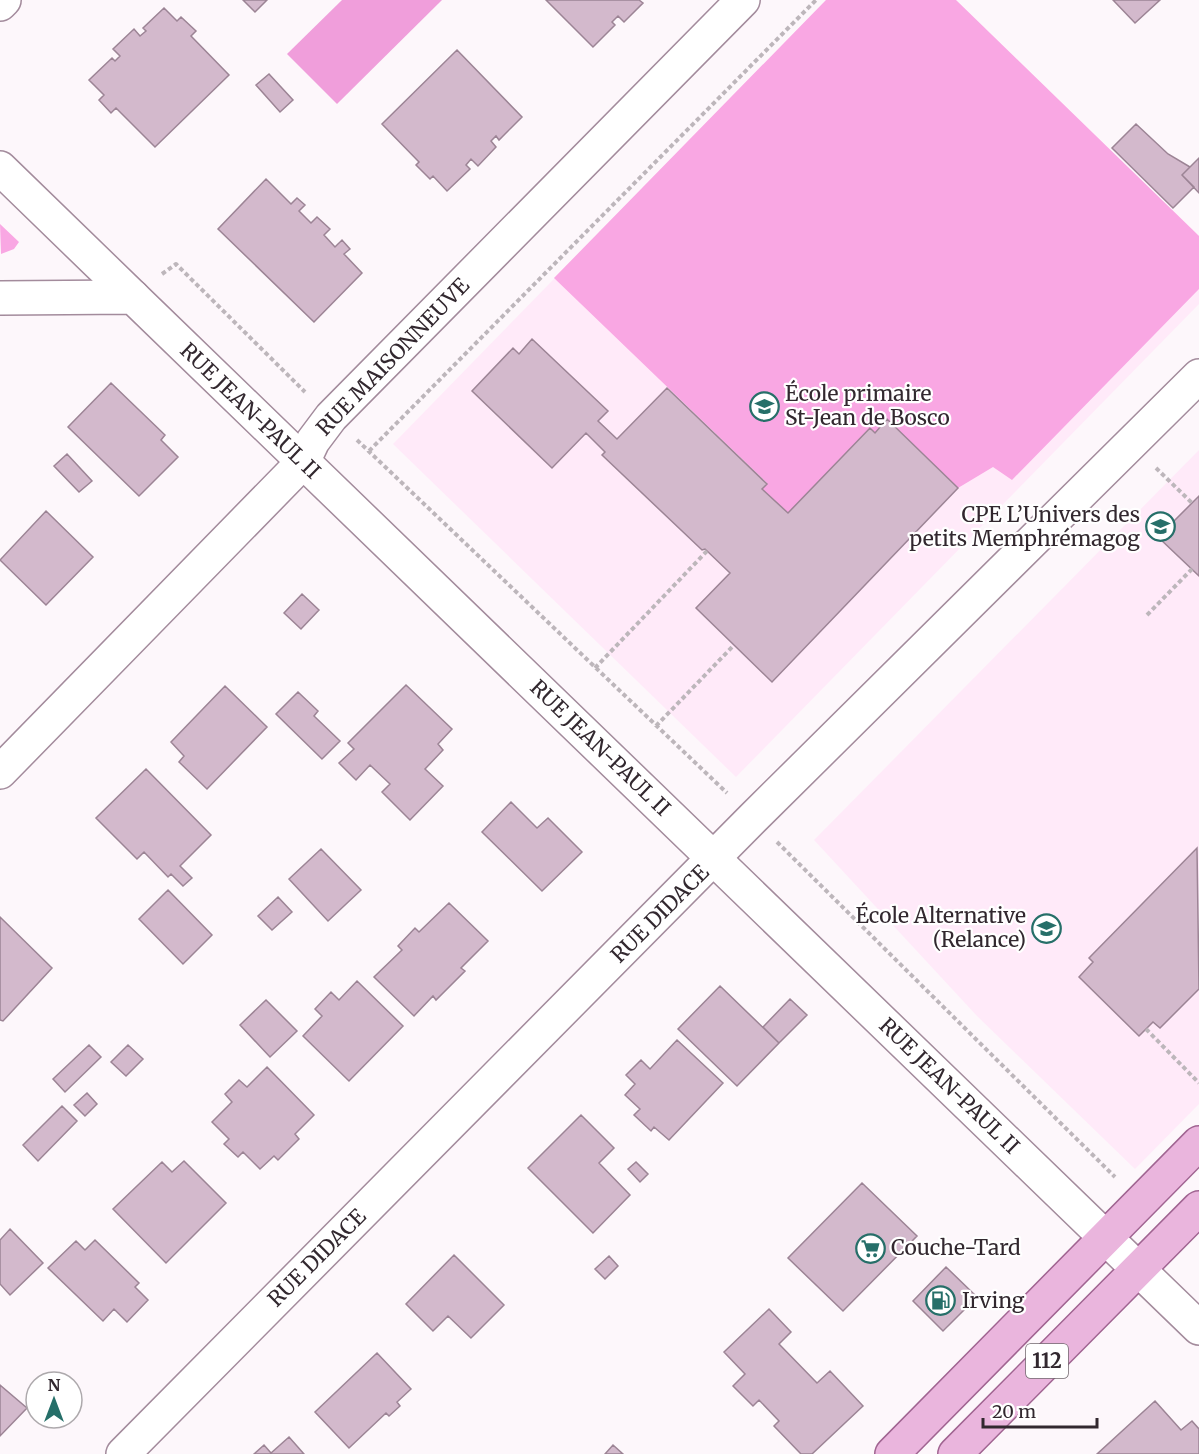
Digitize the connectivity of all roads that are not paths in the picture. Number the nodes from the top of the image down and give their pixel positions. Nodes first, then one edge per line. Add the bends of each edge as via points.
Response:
1 (4, 0) edge
2 (743, 0) edge
3 (0, 4) edge
4 (0, 168) edge
5 (133, 297) junction
6 (0, 298) edge
7 (1199, 376) edge
8 (303, 462) junction
9 (0, 772) edge
10 (714, 859) junction
11 (1199, 1143) edge
12 (1199, 1208) edge
13 (1106, 1238) junction
14 (1138, 1269) junction
15 (1199, 1328) edge
16 (123, 1454) edge
17 (892, 1454) edge
18 (955, 1454) edge

1 - 3 street
2 - 8 street, RUE MAISONNEUVE via 331,417
4 - 5 street, RUE JEAN-PAUL II
5 - 6 street
5 - 8 street, RUE JEAN-PAUL II
7 - 10 street, RUE DIDACE
8 - 9 street, RUE MAISONNEUVE
8 - 10 street, RUE JEAN-PAUL II
10 - 13 street, RUE JEAN-PAUL II
10 - 16 street, RUE DIDACE
11 - 13 main road, 112
12 - 14 main road, 112
13 - 14 street, RUE JEAN-PAUL II
13 - 17 main road, 112
14 - 15 street, RUE JEAN-PAUL II
14 - 18 main road, 112

